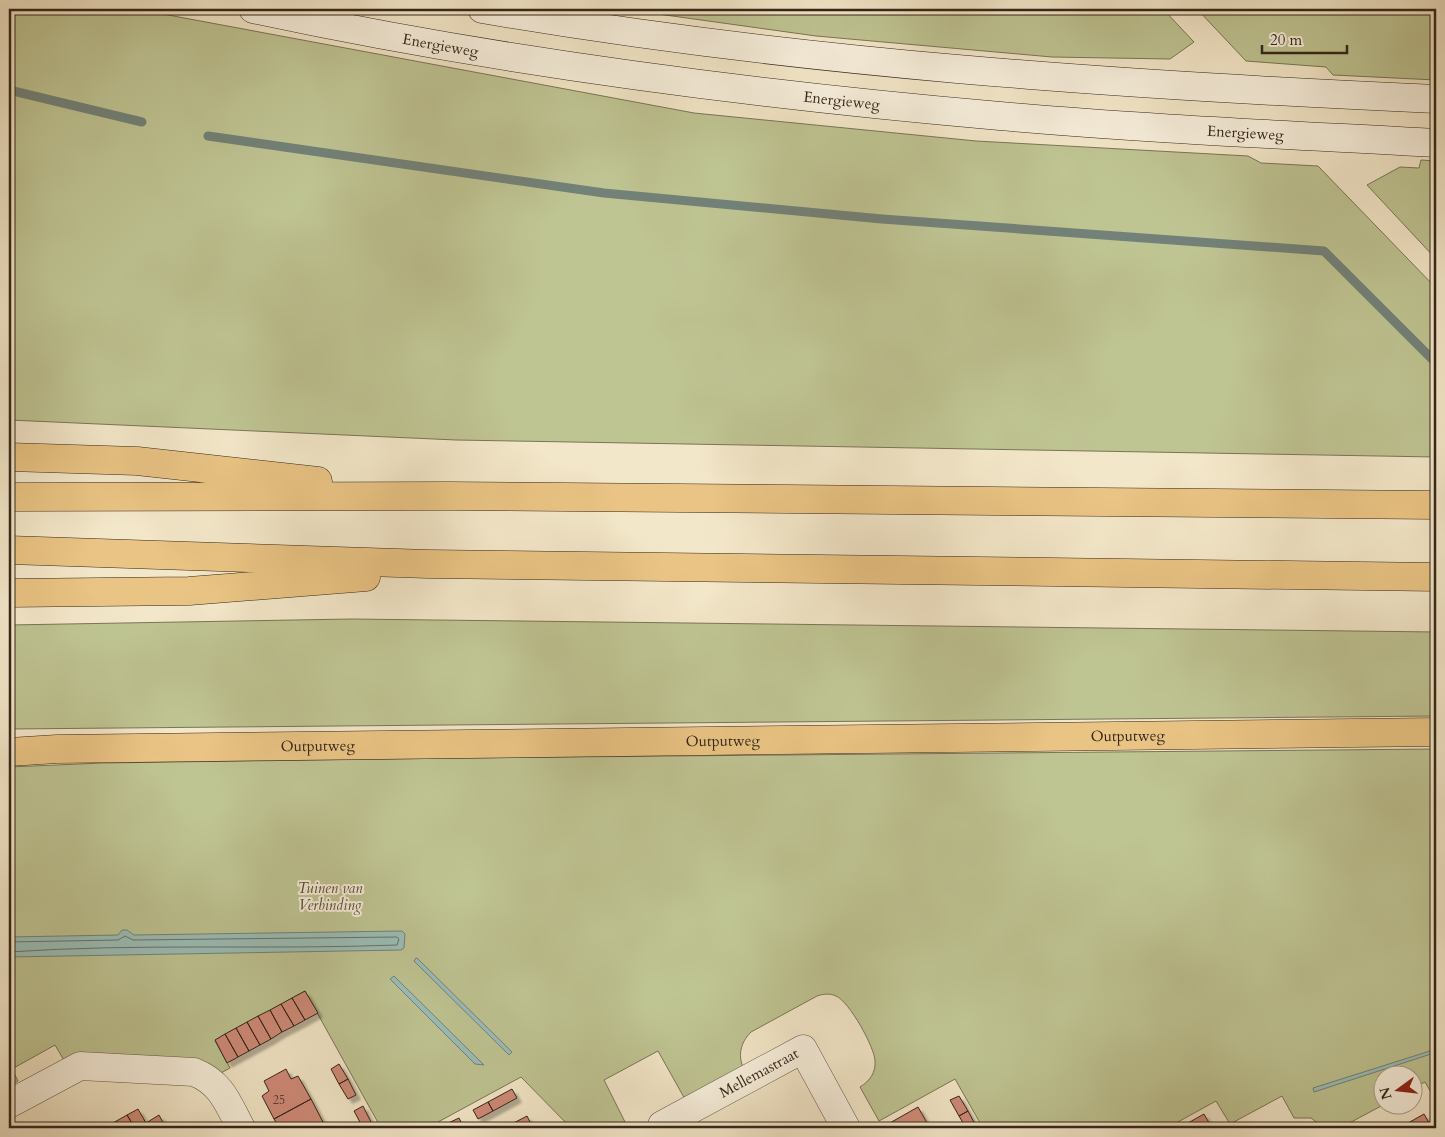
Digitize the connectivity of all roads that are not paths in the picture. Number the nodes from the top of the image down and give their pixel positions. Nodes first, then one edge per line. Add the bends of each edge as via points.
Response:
1 (253, 9) edge
2 (482, 9) edge
3 (1436, 99) edge
4 (1436, 143) edge
5 (9, 457) edge
6 (449, 496) junction
7 (9, 497) edge
8 (1436, 506) edge
9 (9, 550) edge
10 (512, 565) junction
11 (1436, 577) edge
12 (9, 593) edge
13 (1436, 732) edge
14 (9, 752) edge
15 (9, 1104) edge
16 (662, 1125) dead end
17 (241, 1128) edge
18 (846, 1128) edge

1 - 4 main road, Energieweg via 538,62 757,91 1001,116
2 - 3 main road via 546,20 966,71
5 - 6 main road via 137,461
6 - 7 main road
6 - 8 main road
9 - 10 main road
10 - 11 main road
10 - 12 main road via 189,592
13 - 14 main road, Outputweg
15 - 17 main road via 80,1066 194,1072 218,1086
16 - 18 main road, Mellemastraat via 803,1049

